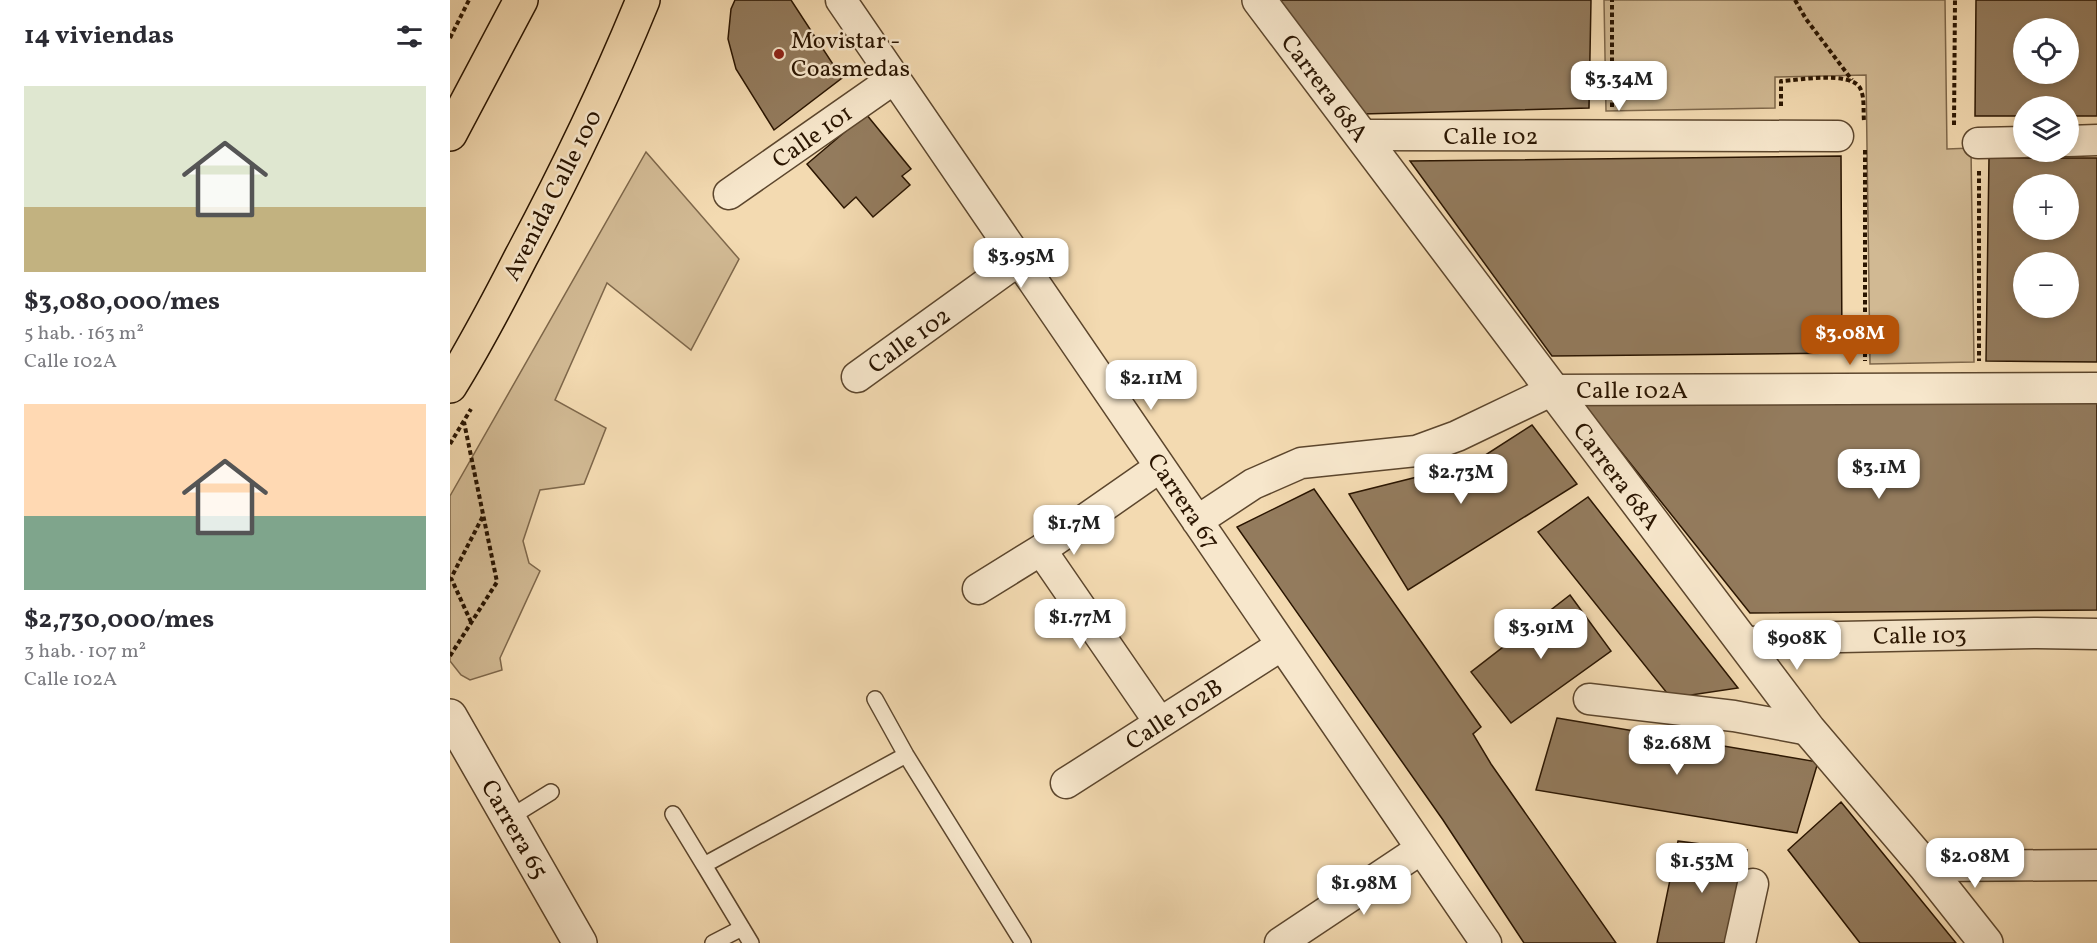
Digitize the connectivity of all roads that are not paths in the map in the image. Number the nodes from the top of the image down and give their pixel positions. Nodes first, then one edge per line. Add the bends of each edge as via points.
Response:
1 (643, 0) edge
2 (841, 0) edge
3 (1259, 0) edge
4 (511, 8) edge
5 (895, 78) junction
6 (450, 134) edge
7 (1360, 135) junction
8 (1838, 136) dead end
9 (1966, 137) road end
10 (2013, 141) edge
11 (2079, 141) edge
12 (2097, 141) edge
13 (729, 194) dead end
14 (1019, 260) junction
15 (857, 377) dead end
16 (452, 382) edge
17 (2097, 388) edge
18 (1553, 390) junction
19 (1160, 467) junction
20 (1197, 521) junction
21 (1041, 550) junction
22 (978, 589) dead end
23 (2097, 634) edge
24 (1743, 643) junction
25 (1282, 645) junction
26 (875, 699) dead end
27 (1589, 699) dead end
28 (450, 716) edge
29 (1160, 723) junction
30 (1809, 730) junction
31 (906, 755) junction
32 (1066, 783) dead end
33 (551, 792) dead end
34 (673, 814) dead end
35 (509, 818) junction
36 (1421, 849) junction
37 (704, 865) junction
38 (2097, 865) edge
39 (1925, 866) junction
40 (1753, 884) dead end
41 (742, 928) junction
42 (580, 943) edge
43 (713, 943) edge
44 (752, 943) edge
45 (1023, 943) edge
46 (1280, 943) edge
47 (1486, 943) edge
48 (1740, 943) edge
49 (1986, 943) edge

1 - 16 main road, Avenida Calle 100 via 549,205
2 - 5 street, Carrera 67
3 - 7 street, Carrera 68A
4 - 6 main road
5 - 13 street, Calle 101
5 - 14 street, Carrera 67
7 - 8 street, Calle 102
7 - 18 street, Carrera 68A
9 - 10 street
11 - 12 street
14 - 15 street, Calle 102
14 - 19 street, Carrera 67
17 - 18 street, Calle 102A
18 - 20 street, Calle 102A via 1416,451 1301,463 1253,484
18 - 24 street, Carrera 68A
19 - 20 street, Carrera 67
19 - 21 street
20 - 25 street, Carrera 67
21 - 22 street
21 - 29 street
23 - 24 street, Calle 103 via 1804,637
24 - 30 street, Carrera 68A
25 - 29 street, Calle 102B
25 - 36 street, Carrera 67
26 - 31 lane
27 - 30 street via 1734,716
28 - 35 street, Carrera 65
29 - 32 street, Calle 102B
30 - 39 street, Carrera 68A
31 - 37 lane
31 - 45 lane
33 - 35 lane
34 - 37 lane
35 - 42 street, Carrera 65
36 - 46 street
36 - 47 street, Carrera 67
37 - 41 lane
38 - 39 street
39 - 49 street, Carrera 68A
40 - 48 street
41 - 43 lane
41 - 44 lane

